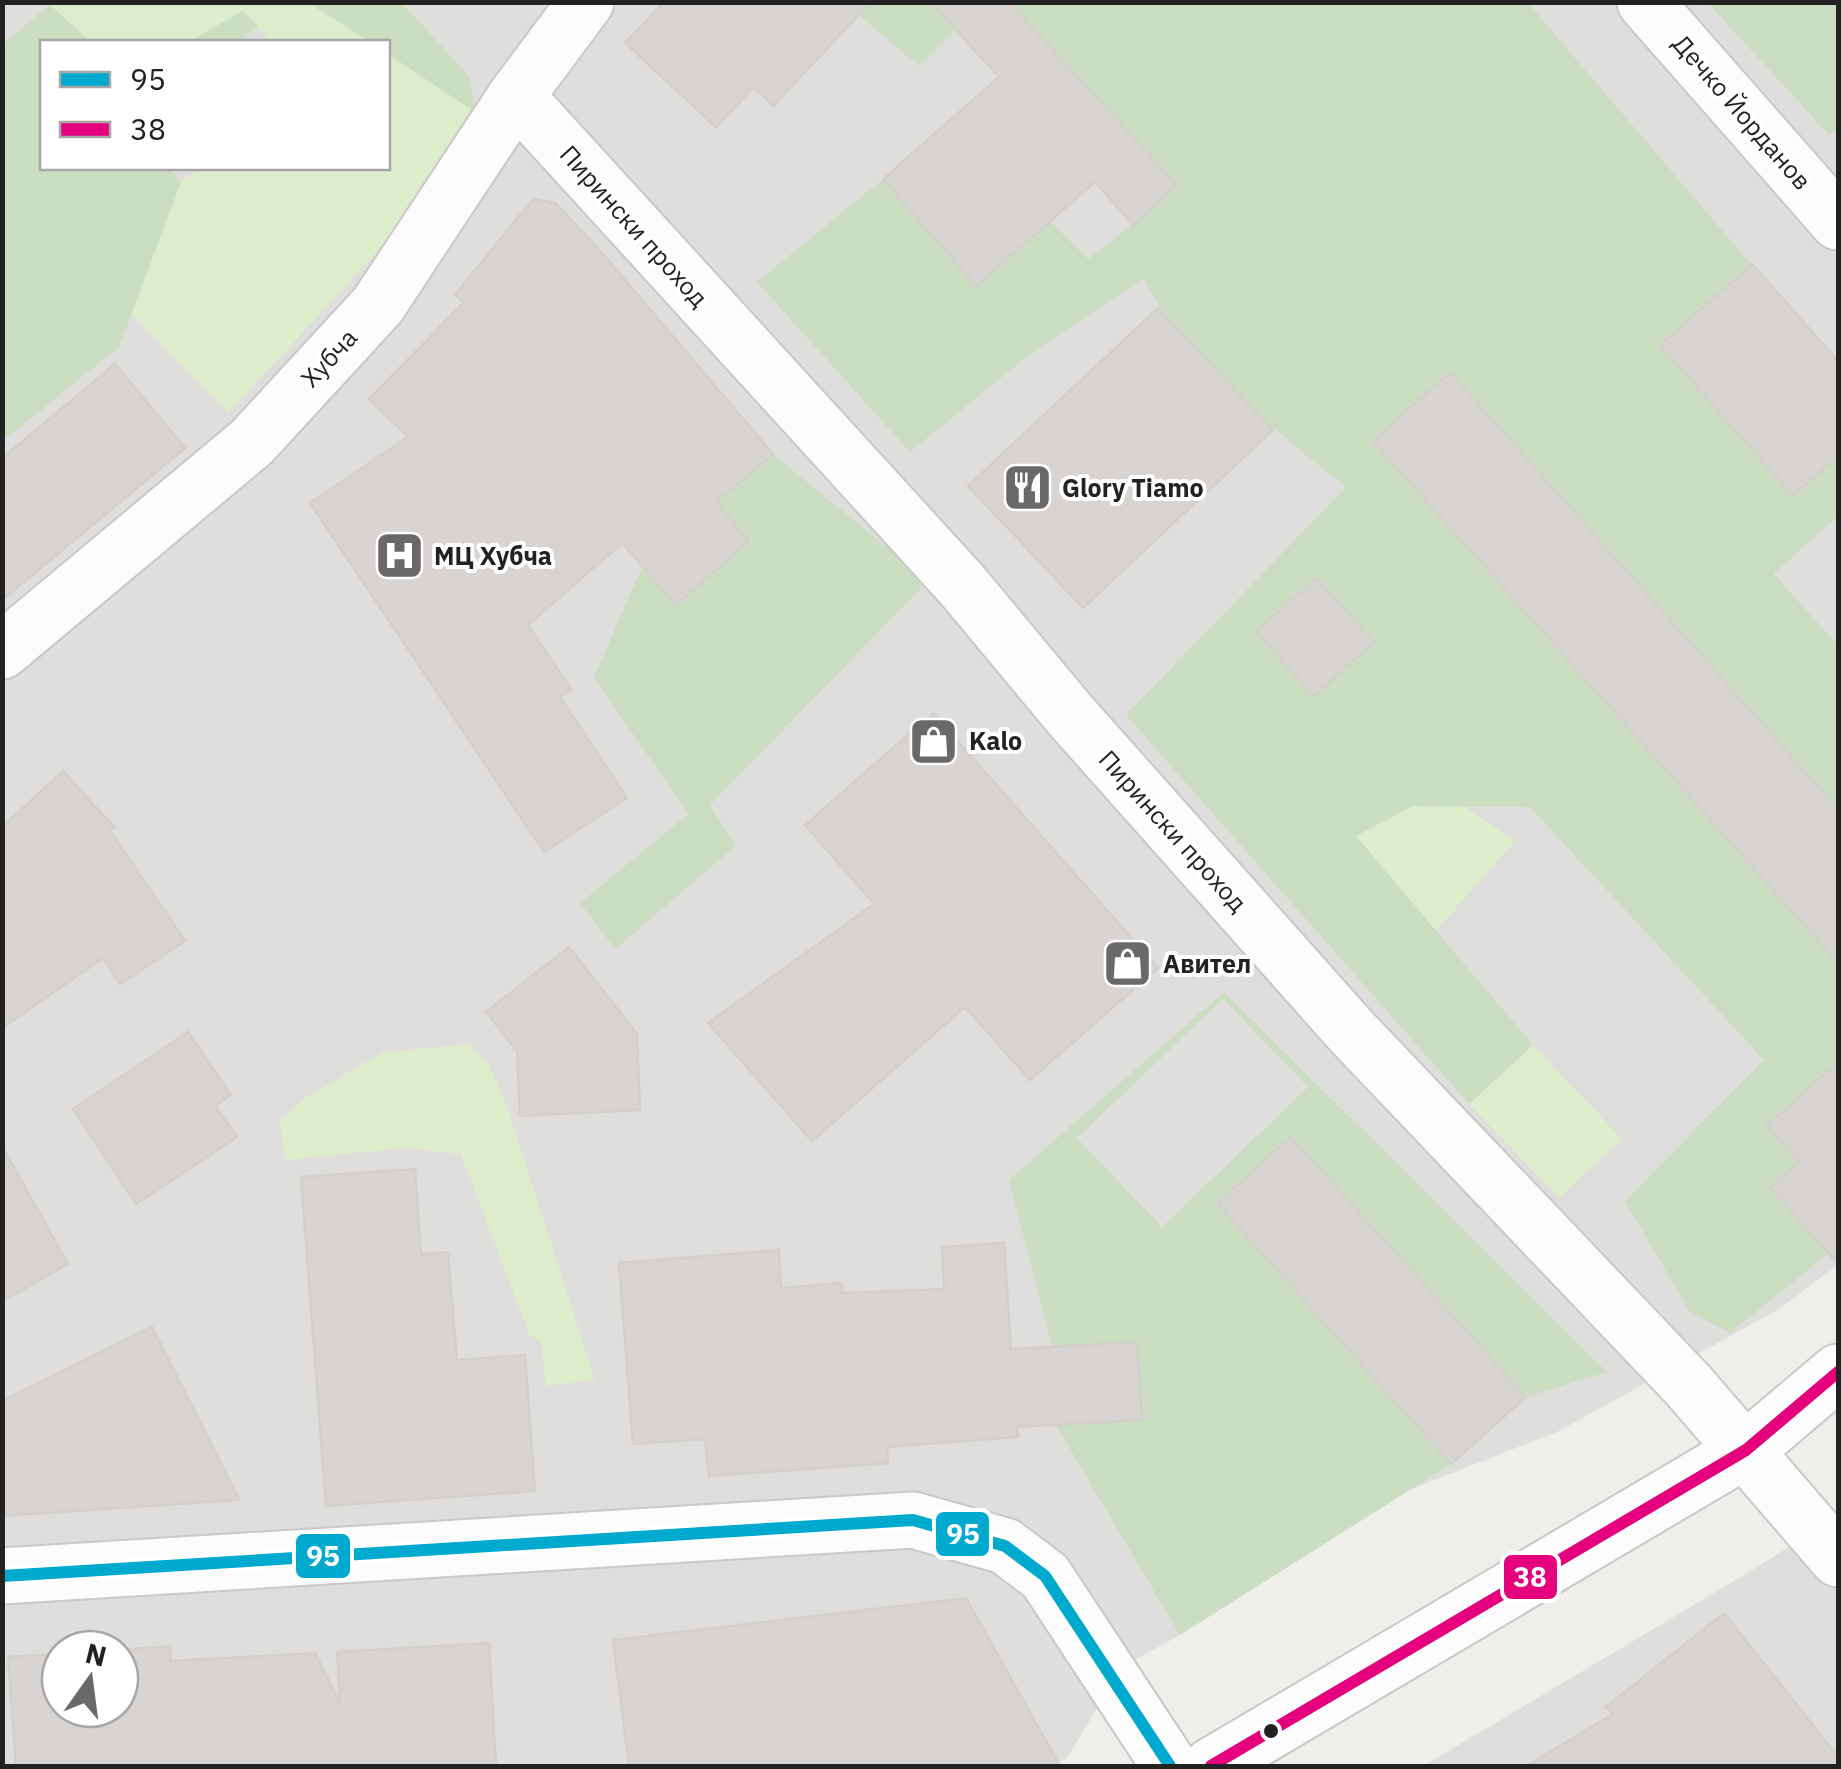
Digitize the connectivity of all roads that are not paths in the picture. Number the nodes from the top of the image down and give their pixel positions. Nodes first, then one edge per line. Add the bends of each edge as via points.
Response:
1 (586, 2) edge
2 (1644, 2) edge
3 (516, 96) junction
4 (1838, 222) edge
5 (2, 651) edge
6 (1838, 1372) edge
7 (1746, 1450) junction
8 (1838, 1559) edge
9 (2, 1576) edge
10 (1170, 1766) edge
11 (1211, 1766) edge

1 - 3 street, Хубча
2 - 4 street, Дечко Йорданов
3 - 5 street, Хубча via 378,305 252,442
3 - 7 street, Пирински проход via 962,585 1350,1030
6 - 7 street
7 - 8 street, Пирински проход
7 - 11 street
9 - 10 street via 913,1520 1005,1546 1045,1576

